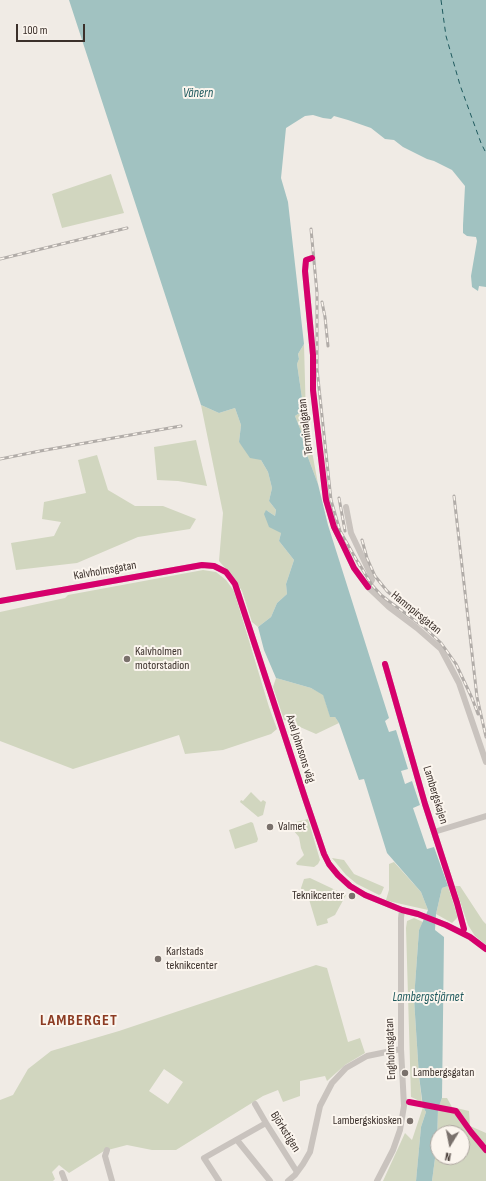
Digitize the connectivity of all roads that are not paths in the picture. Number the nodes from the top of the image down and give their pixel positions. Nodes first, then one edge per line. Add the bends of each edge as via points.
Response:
1 (312, 258) dead end
2 (346, 507) dead end
3 (214, 566) joint
4 (368, 587) junction
5 (0, 601) edge
6 (385, 664) dead end
7 (486, 762) edge
8 (486, 816) edge
9 (434, 832) junction
10 (402, 910) junction
11 (462, 933) junction
12 (486, 949) edge
13 (401, 1049) junction
14 (255, 1104) dead end
15 (266, 1123) junction
16 (237, 1140) junction
17 (107, 1150) dead end
18 (297, 1172) junction
19 (62, 1173) dead end
20 (65, 1181) edge
21 (112, 1181) edge
22 (218, 1181) edge
23 (270, 1181) edge
24 (288, 1181) edge
25 (377, 1181) edge

1 - 4 street, Terminalgatan via 306,260 305,271 313,355 313,390 326,500 334,527 354,568
2 - 4 street via 351,533 372,580
3 - 5 street, Kalvholmsgatan via 202,565
3 - 10 street, Axel Johnsons väg via 226,572 235,584 329,864 350,886
4 - 7 street, Hamnpirsgatan via 441,649 459,683
6 - 9 street, Lambergskajen
8 - 9 street
9 - 11 street, Lambergskajen via 458,903 464,929
10 - 11 street, Axel Johnsons väg
10 - 13 street, Engholmsgatan
11 - 12 street, Axel Johnsons väg
13 - 18 street via 367,1056 346,1068 332,1083 320,1106 310,1152
13 - 25 street, Engholmsgatan via 404,1106 400,1130
14 - 15 street, Björkstigen
15 - 16 street
15 - 18 street, Björkstigen
16 - 22 street via 204,1158
16 - 23 street
17 - 21 street via 105,1156
18 - 24 street
19 - 20 street

